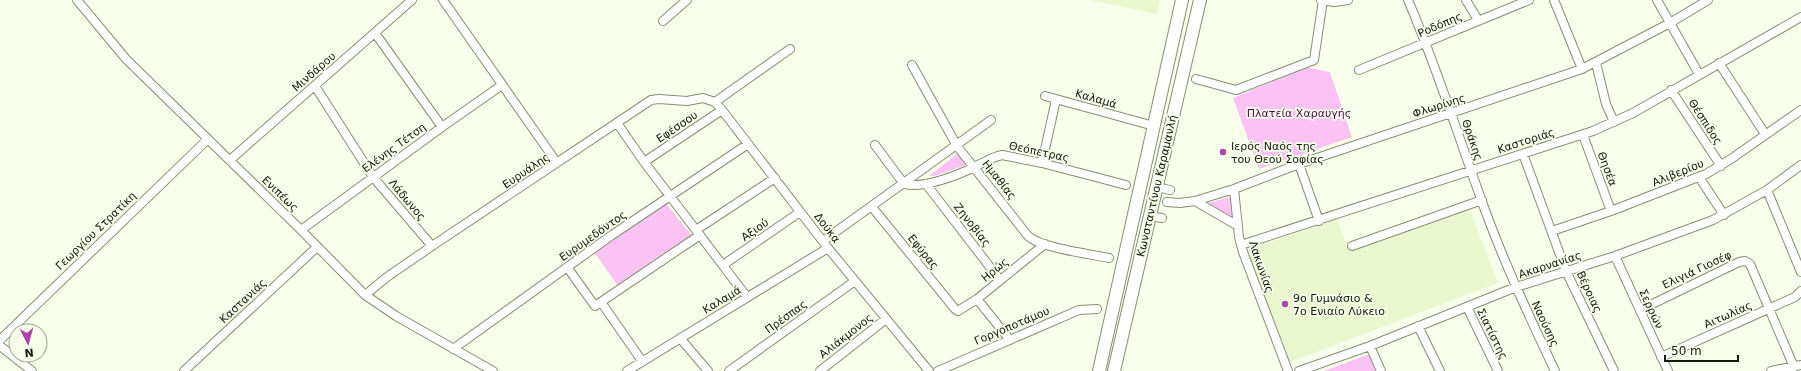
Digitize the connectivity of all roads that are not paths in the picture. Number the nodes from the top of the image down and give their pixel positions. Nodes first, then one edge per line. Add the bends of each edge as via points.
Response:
1 (77, 0) edge
2 (412, 0) edge
3 (443, 0) edge
4 (687, 0) edge
5 (1182, 0) edge
6 (1200, 0) edge
7 (1322, 0) edge
8 (1348, 0) edge
9 (1408, 0) edge
10 (1466, 0) edge
11 (1529, 0) edge
12 (1554, 0) edge
13 (1657, 0) edge
14 (1708, 0) edge
15 (1334, 1) edge
16 (1801, 17) edge
17 (1478, 20) junction
18 (663, 21) dead end
19 (1670, 23) junction
20 (375, 33) junction
21 (1426, 42) junction
22 (790, 49) dead end
23 (1596, 63) junction
24 (1719, 63) junction
25 (912, 65) dead end
26 (1582, 69) junction
27 (1360, 70) dead end
28 (1699, 74) junction
29 (1196, 80) dead end
30 (502, 85) junction
31 (314, 86) junction
32 (1671, 90) junction
33 (1046, 96) dead end
34 (712, 100) junction
35 (1055, 104) dead end
36 (722, 110) junction
37 (1801, 110) edge
38 (1451, 114) junction
39 (991, 120) dead end
40 (1614, 122) junction
41 (617, 123) junction
42 (442, 126) junction
43 (1154, 126) junction
44 (1765, 134) junction
45 (1583, 135) junction
46 (208, 139) junction
47 (748, 144) junction
48 (874, 145) dead end
49 (957, 146) junction
50 (1523, 154) junction
51 (230, 160) junction
52 (644, 162) junction
53 (557, 163) junction
54 (1042, 163) junction
55 (1299, 164) junction
56 (1801, 165) edge
57 (1721, 166) junction
58 (975, 167) junction
59 (1471, 170) junction
60 (373, 177) junction
61 (1699, 177) junction
62 (775, 178) junction
63 (904, 184) junction
64 (926, 184) junction
65 (1126, 185) dead end
66 (1157, 187) junction
67 (1234, 189) junction
68 (1170, 190) dead end
69 (1767, 190) junction
70 (669, 196) junction
71 (1482, 200) junction
72 (1195, 201) junction
73 (1167, 202) dead end
74 (872, 206) junction
75 (1611, 211) junction
76 (800, 212) junction
77 (1724, 215) junction
78 (1150, 216) junction
79 (1162, 218) dead end
80 (1319, 221) junction
81 (1238, 226) junction
82 (301, 230) junction
83 (1552, 231) junction
84 (698, 233) junction
85 (1046, 244) junction
86 (826, 245) junction
87 (1241, 245) junction
88 (432, 246) junction
89 (1352, 246) dead end
90 (317, 247) junction
91 (1615, 256) junction
92 (1109, 258) dead end
93 (723, 265) junction
94 (567, 267) junction
95 (1566, 271) junction
96 (1801, 272) edge
97 (1000, 280) junction
98 (855, 281) junction
99 (1516, 287) junction
100 (1801, 291) edge
101 (365, 295) junction
102 (747, 298) junction
103 (977, 299) junction
104 (600, 302) junction
105 (1467, 307) junction
106 (1097, 309) dead end
107 (1768, 309) junction
108 (1640, 310) junction
109 (958, 311) joint
110 (886, 319) junction
111 (1418, 326) junction
112 (680, 338) junction
113 (0, 340) edge
114 (1010, 340) junction
115 (0, 346) edge
116 (1370, 346) junction
117 (453, 349) junction
118 (1662, 357) junction
119 (642, 361) junction
120 (1798, 366) edge
121 (32, 371) edge
122 (184, 371) edge
123 (493, 371) edge
124 (627, 371) edge
125 (708, 371) edge
126 (729, 371) edge
127 (820, 371) edge
128 (929, 371) edge
129 (938, 371) edge
130 (1099, 371) edge
131 (1114, 371) edge
132 (1288, 371) edge
133 (1299, 371) edge
134 (1382, 371) edge
135 (1440, 371) edge
136 (1498, 371) edge
137 (1555, 371) edge
138 (1614, 371) edge
139 (1668, 371) edge
140 (1771, 371) edge

1 - 46 street, Ενιπέως via 126,59
2 - 20 street, Μινδάρου
3 - 30 street
4 - 18 street
5 - 43 main road, Κωνσταντίνου Καραμανλή
6 - 66 main road, Κωνσταντίνου Καραμανλή
7 - 15 street
7 - 29 street via 1314,60 1236,90
8 - 15 street
9 - 21 street, Θράκης
10 - 17 street
11 - 17 street, Ροδόπης
12 - 26 street
13 - 19 street
14 - 19 street, Φλωρίνης
16 - 24 street, Καστοριάς
17 - 21 street, Ροδόπης
19 - 23 street, Φλωρίνης
19 - 28 street
20 - 31 street, Μινδάρου
20 - 42 street
21 - 27 street, Ροδόπης
21 - 38 street, Θράκης
22 - 34 street
23 - 26 street, Φλωρίνης
23 - 40 street via 1606,104
24 - 28 street, Καστοριάς
24 - 44 street
25 - 49 street, Ημαθίας
26 - 38 street, Φλωρίνης
28 - 32 street, Καστοριάς
30 - 42 street, Ελένης Τέτση
30 - 53 street
31 - 51 street, Μινδάρου
31 - 60 street, Λάδωνος
32 - 40 street, Καστοριάς
32 - 57 street, Θέσπιδος
33 - 43 street, Καλαμά
34 - 36 street, Δούκα
34 - 41 street, Ευρυάλης via 651,100
35 - 54 street
36 - 47 street, Δούκα
36 - 52 street, Εφέσσου
37 - 44 street, Αλιβερίου
38 - 55 street, Φλωρίνης
38 - 59 street, Θράκης
39 - 49 street, Καλαμά
40 - 45 street, Καστοριάς
41 - 52 street
41 - 53 street, Ευρυάλης
42 - 60 street, Ελένης Τέτση
43 - 130 main road, Κωνσταντίνου Καραμανλή
44 - 57 street, Αλιβερίου
45 - 50 street, Καστοριάς
45 - 75 street, Θησέα
46 - 51 street, Ενιπέως
46 - 113 street, Γεωργίου Στρατίκη
47 - 62 street, Δούκα
47 - 70 street, Ευρυμεδόντος
48 - 63 street
49 - 58 street, Ημαθίας
49 - 63 street, Καλαμά
50 - 59 street, Καστοριάς
50 - 83 street, Βέροιας
51 - 82 street, Ενιπέως
52 - 70 street
53 - 88 street, Ευρυάλης
54 - 58 street, Θεόπετρας via 1002,155
54 - 65 street, Θεόπετρας
55 - 67 street, Φλωρίνης
55 - 80 street
56 - 69 street, Ακαρνανίας
57 - 61 street, Αλιβερίου
58 - 64 street, Θεόπετρας
58 - 85 street, Ημαθίας via 1028,236
59 - 71 street, Θράκης
59 - 80 street, Καστοριάς
60 - 82 street, Ελένης Τέτση
60 - 88 street, Λάδωνος
61 - 75 street, Αλιβερίου
61 - 77 street
62 - 76 street, Δούκα
62 - 84 street
63 - 64 street, Θεόπετρας
63 - 74 street, Καλαμά
64 - 97 street, Ζηνοβίας
66 - 68 street
66 - 78 main road, Κωνσταντίνου Καραμανλή
67 - 72 street, Φλωρίνης
67 - 81 street, Λακωνίας
69 - 77 street, Ακαρνανίας
69 - 96 street
70 - 84 street
70 - 94 street, Ευρυμεδόντος
71 - 89 street
71 - 99 street, Θράκης
72 - 73 street, Φλωρίνης
72 - 81 street
74 - 86 street, Καλαμά
74 - 109 street, Εφύρας
75 - 83 street, Αλιβερίου
76 - 86 street, Δούκα
76 - 93 street, Αξιού
77 - 91 street, Ακαρνανίας
78 - 79 street
78 - 131 main road, Κωνσταντίνου Καραμανλή
80 - 87 street, Καστοριάς
81 - 87 street, Λακωνίας
82 - 90 street, Ενιπέως
83 - 95 street, Βέροιας
84 - 93 street
84 - 104 street
85 - 92 street, Ημαθίας
85 - 97 street, Ηρώς
86 - 98 street, Δούκα
86 - 102 street, Καλαμά
87 - 132 street, Λακωνίας
88 - 101 street, Ευρυάλης
90 - 101 street, Ενιπέως
90 - 122 street, Καστανιάς
91 - 95 street, Ακαρνανίας
91 - 108 street, Σερρών
93 - 102 street
94 - 104 street via 595,306
94 - 117 street, Ευρυμεδόντος
95 - 99 street, Ακαρνανίας
95 - 138 street, Βέροιας
97 - 103 street, Ηρώς
98 - 110 street, Δούκα
98 - 126 street, Πρέσπας
99 - 105 street, Ακαρνανίας
99 - 137 street, Ναούσης
100 - 107 street, Αιτωλίας via 1795,297
101 - 117 street, Ενιπέως
102 - 112 street, Καλαμά
103 - 109 street, Ηρώς
103 - 114 street
104 - 119 street
105 - 111 street, Ακαρνανίας
105 - 136 street, Σιατίστης
106 - 114 street, Γοργοποτάμου via 1079,310
107 - 108 street, Ελιγιά Γιοσέφ via 1750,264 1745,261
107 - 118 street, Αιτωλίας
107 - 120 street, Ελιγιά Γιοσέφ
108 - 118 street, Σερρών
110 - 127 street, Αλιάκμονος
110 - 128 street, Δούκα
111 - 116 street, Ακαρνανίας
111 - 135 street
112 - 119 street, Καλαμά
112 - 125 street
114 - 129 street, Γοργοποτάμου
115 - 121 street
116 - 133 street, Ακαρνανίας
116 - 134 street
117 - 123 street, Ενιπέως
118 - 139 street, Σερρών
119 - 124 street, Καλαμά
120 - 140 street

